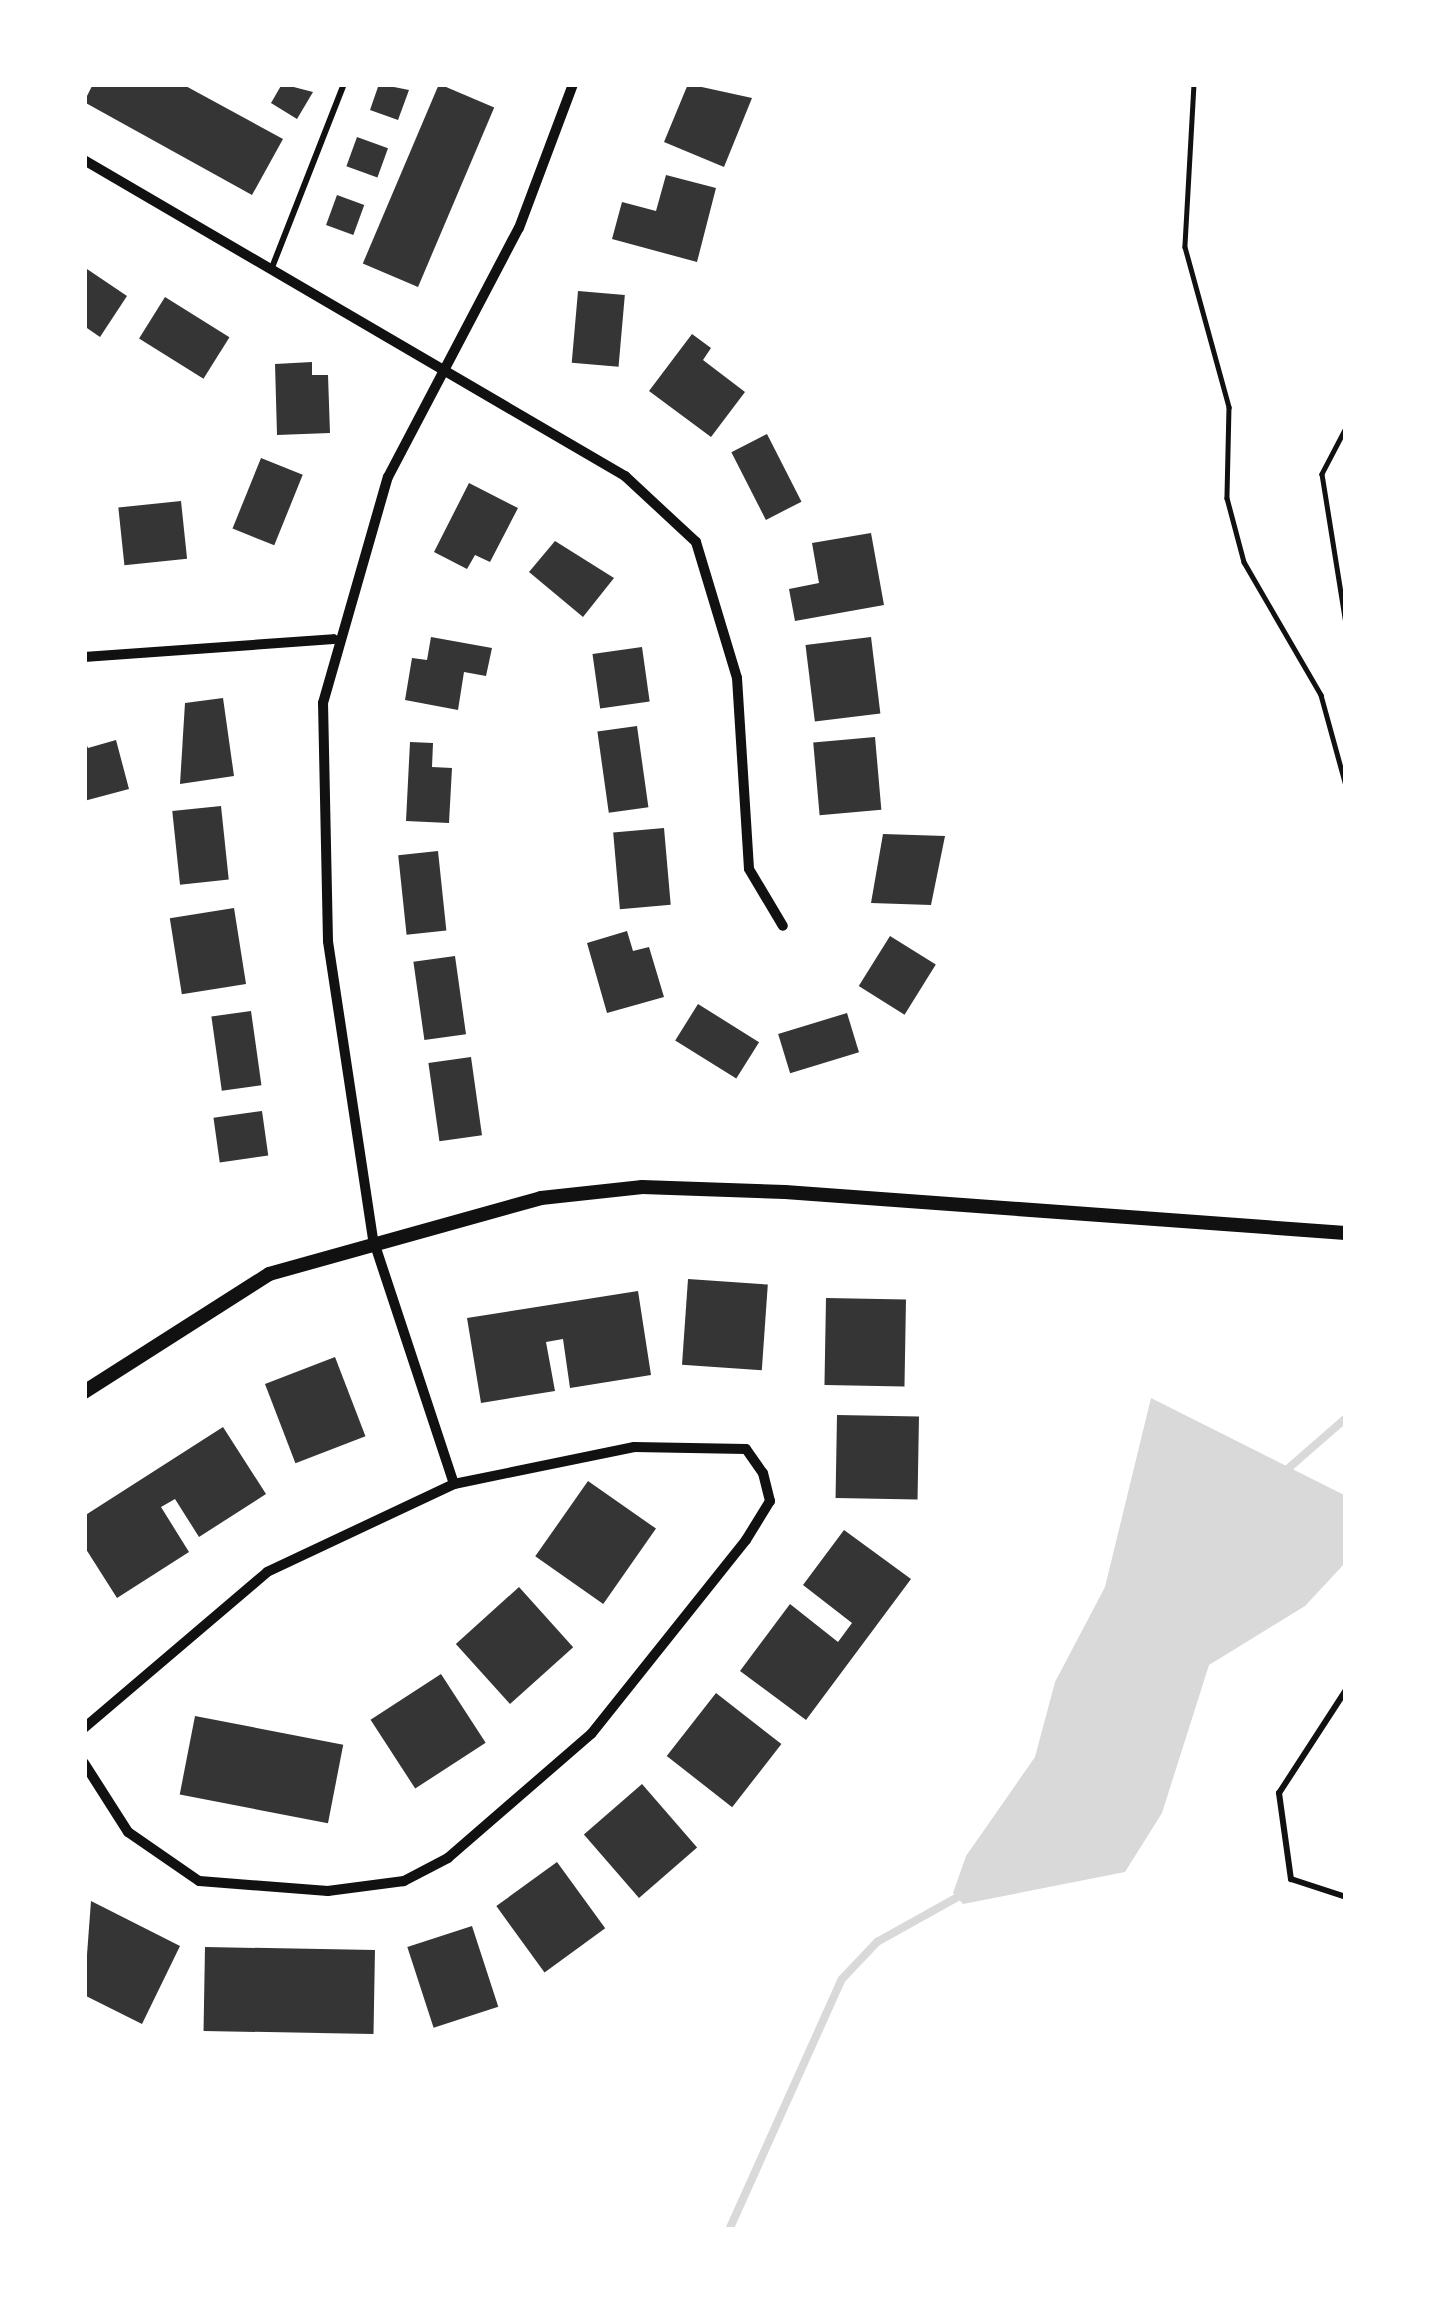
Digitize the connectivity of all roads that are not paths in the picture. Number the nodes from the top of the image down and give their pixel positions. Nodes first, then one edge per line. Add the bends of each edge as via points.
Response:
1 (344, 84) edge
2 (573, 84) edge
3 (84, 160) edge
4 (271, 270) junction
5 (446, 370) junction
6 (333, 639) junction
7 (84, 657) edge
8 (783, 926) dead end
9 (1346, 1233) edge
10 (373, 1239) junction
11 (84, 1392) edge
12 (454, 1484) junction
13 (1346, 1690) edge
14 (84, 1728) edge
15 (84, 1763) edge
16 (1346, 1897) edge

1 - 4 lane
2 - 5 street via 519,227
3 - 4 street
4 - 5 street
5 - 6 street via 388,477
5 - 8 street via 625,476 696,542 737,678 749,869
6 - 7 street
6 - 10 street via 319,805
9 - 10 street via 642,1187 541,1198
10 - 11 street via 269,1274
10 - 12 street
12 - 14 street via 267,1572
12 - 15 street via 634,1447 716,1444 746,1449 770,1501 675,1639 591,1734 448,1858 404,1881 328,1891 199,1881 128,1832
13 - 16 lane via 1279,1793 1291,1879

